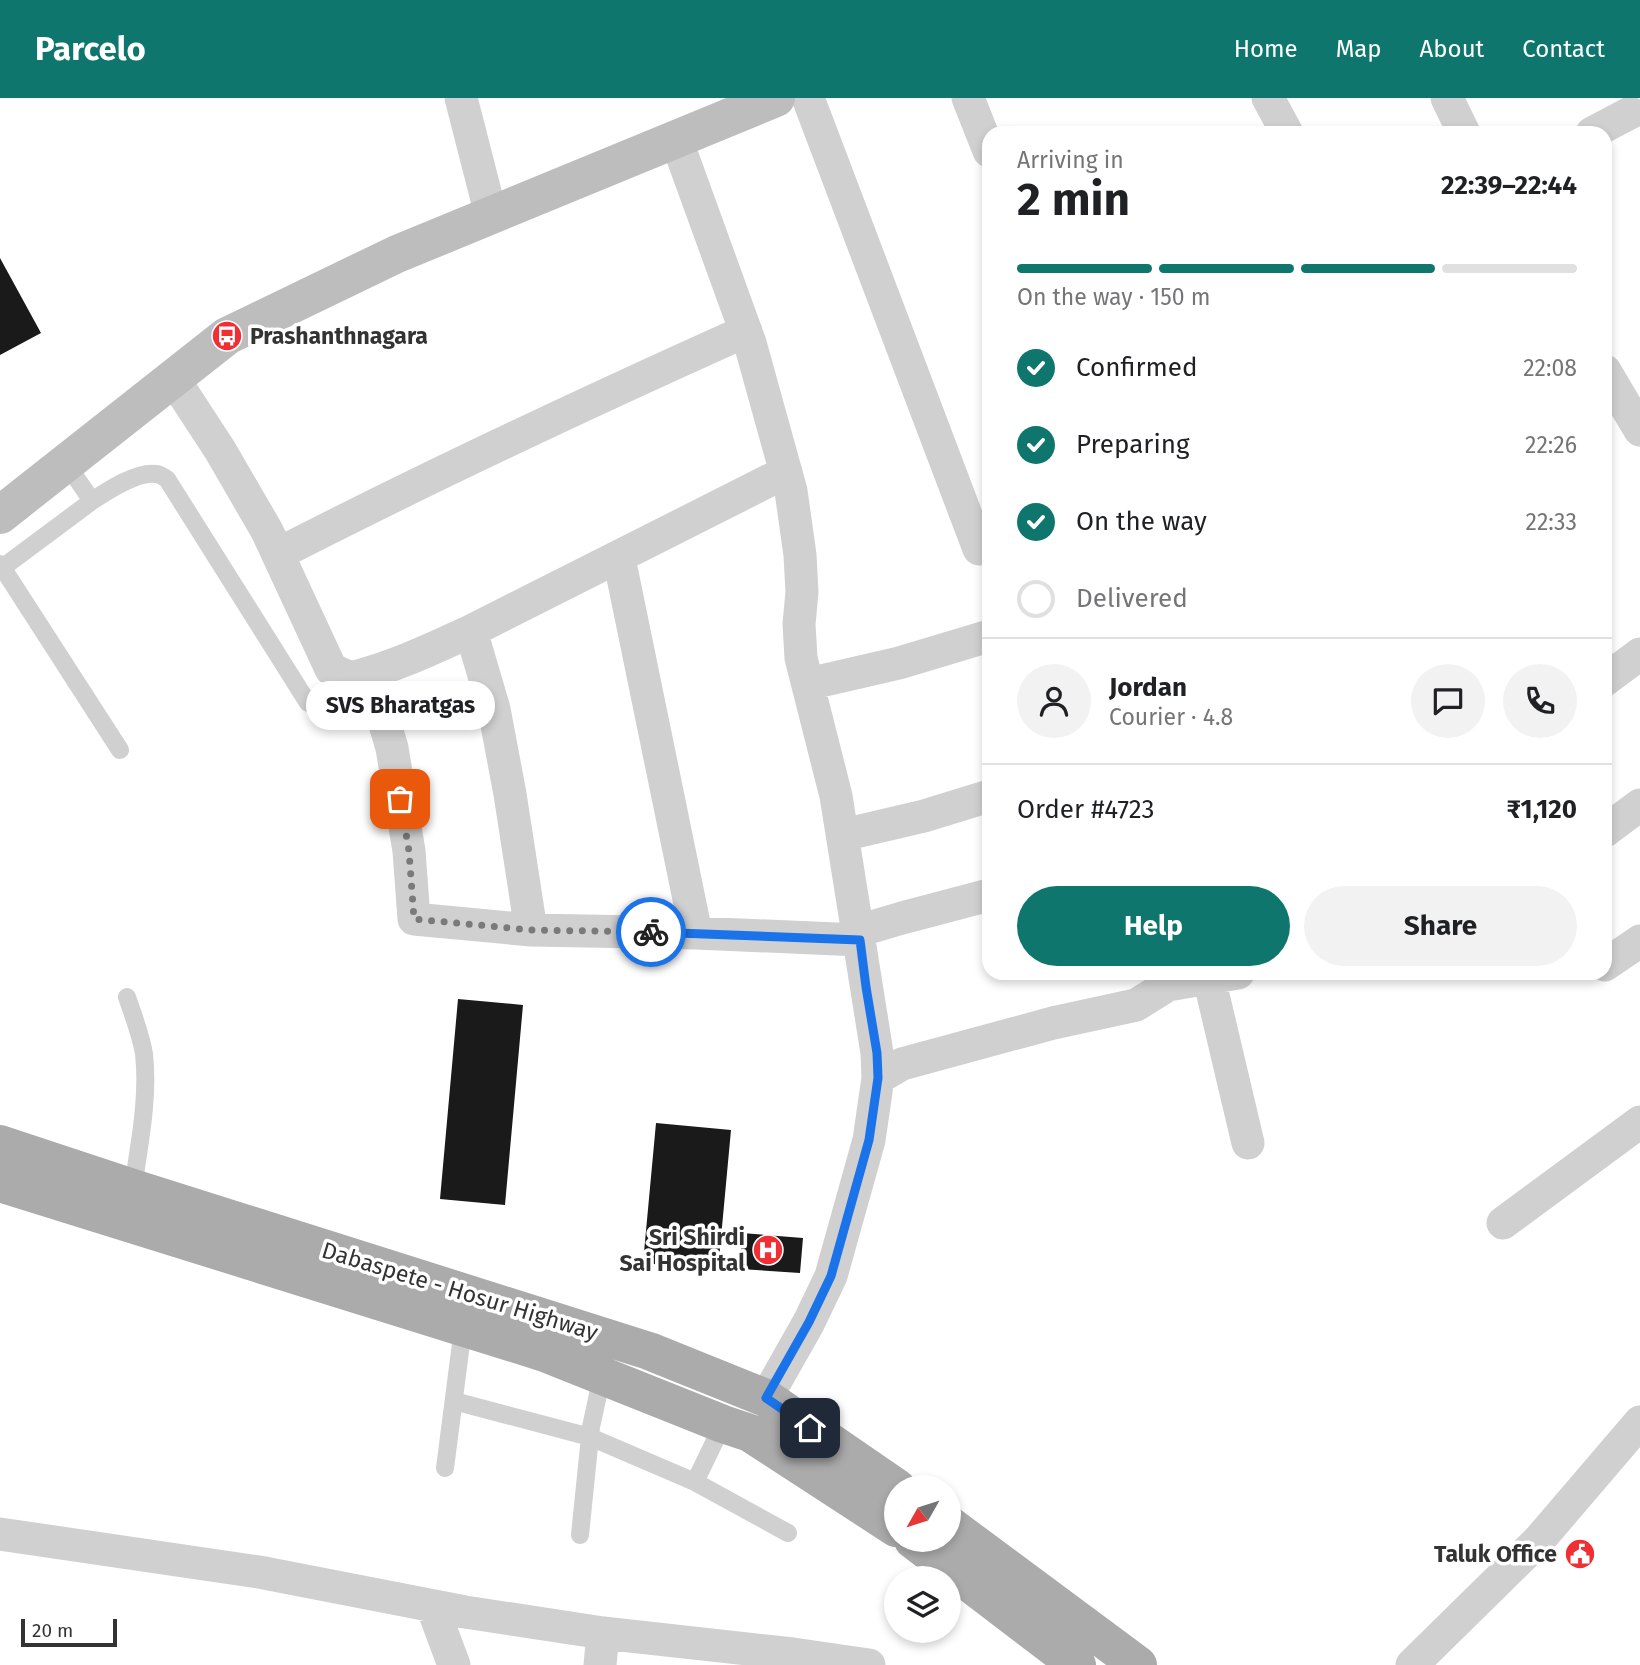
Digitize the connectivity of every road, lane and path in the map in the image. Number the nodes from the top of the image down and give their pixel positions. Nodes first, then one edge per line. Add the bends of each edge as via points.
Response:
1 (461, 98) edge
2 (808, 98) edge
3 (968, 98) edge
4 (1268, 98) edge
5 (1447, 98) edge
6 (753, 103) edge
7 (1631, 113) edge
8 (1283, 126) edge
9 (1461, 126) edge
10 (1606, 126) edge
11 (982, 133) edge
12 (676, 139) junction
13 (491, 215) junction
14 (746, 331) junction
15 (173, 378) junction
16 (1612, 384) edge
17 (1640, 430) edge
18 (66, 463) junction
19 (786, 472) junction
20 (92, 501) junction
21 (0, 515) edge
22 (979, 549) dead end
23 (278, 554) junction
24 (619, 558) junction
25 (1, 566) edge
26 (471, 631) junction
27 (982, 637) edge
28 (1640, 654) edge
29 (370, 673) junction
30 (1612, 675) edge
31 (808, 684) junction
32 (308, 703) dead end
33 (120, 750) dead end
34 (982, 798) edge
35 (1640, 805) edge
36 (1612, 826) edge
37 (843, 835) junction
38 (982, 897) edge
39 (531, 930) junction
40 (696, 933) junction
41 (859, 935) junction
42 (1640, 941) edge
43 (1612, 960) edge
44 (1166, 980) edge
45 (1225, 980) edge
46 (127, 997) dead end
47 (878, 1078) junction
48 (1640, 1122) edge
49 (0, 1143) edge
50 (1248, 1143) dead end
51 (0, 1183) edge
52 (133, 1188) junction
53 (1503, 1223) dead end
54 (463, 1328) junction
55 (602, 1376) junction
56 (766, 1398) junction
57 (454, 1401) junction
58 (1640, 1422) edge
59 (736, 1429) junction
60 (590, 1437) junction
61 (445, 1468) dead end
62 (884, 1479) edge
63 (695, 1482) junction
64 (884, 1521) edge
65 (788, 1533) dead end
66 (0, 1534) edge
67 (961, 1534) edge
68 (580, 1535) dead end
69 (928, 1552) edge
70 (432, 1606) junction
71 (602, 1649) edge
72 (795, 1659) edge
73 (1062, 1661) edge
74 (454, 1665) edge
75 (869, 1665) edge
76 (1138, 1665) edge
77 (1412, 1665) edge

1 - 13 street
2 - 22 street
3 - 11 street
4 - 8 street
5 - 9 street
6 - 12 main road
7 - 10 street
12 - 13 main road
12 - 14 street
13 - 15 main road via 397,254 227,336
14 - 19 street
14 - 23 street via 445,470
15 - 18 main road
15 - 23 street
16 - 17 street
18 - 20 lane
18 - 21 main road
19 - 24 street
19 - 31 street via 800,555 801,658
20 - 25 lane
20 - 32 lane via 141,475 167,479
23 - 29 street via 331,668 350,678
24 - 26 street
24 - 40 street
25 - 33 lane
26 - 29 street
26 - 39 street via 494,709
27 - 31 street
28 - 30 street
29 - 39 street via 392,748 409,851 414,919
31 - 37 street
34 - 37 street
35 - 36 street
37 - 41 street
38 - 41 street via 901,918
39 - 40 street
40 - 41 street
41 - 47 street
42 - 43 street
44 - 47 street via 1136,1004 902,1064
45 - 50 street
46 - 52 lane via 144,1052 145,1080
47 - 56 street via 869,1140 831,1276
48 - 53 street
49 - 52 main road, Dabaspete - Hosur Highway
51 - 54 main road, Dabaspete - Hosur Highway
52 - 56 main road, Dabaspete - Hosur Highway via 649,1351
54 - 55 main road, Dabaspete - Hosur Highway
54 - 57 lane
55 - 59 main road, Dabaspete - Hosur Highway
55 - 60 lane
56 - 59 main road
56 - 62 main road, Dabaspete - Hosur Highway
57 - 60 lane
57 - 61 lane
58 - 77 street via 1539,1540
59 - 63 lane
59 - 64 main road, Dabaspete - Hosur Highway
60 - 63 lane
60 - 68 lane
63 - 65 lane
66 - 70 street via 259,1572
67 - 76 main road
69 - 73 main road
70 - 71 street
70 - 74 street
71 - 72 street
72 - 75 street

